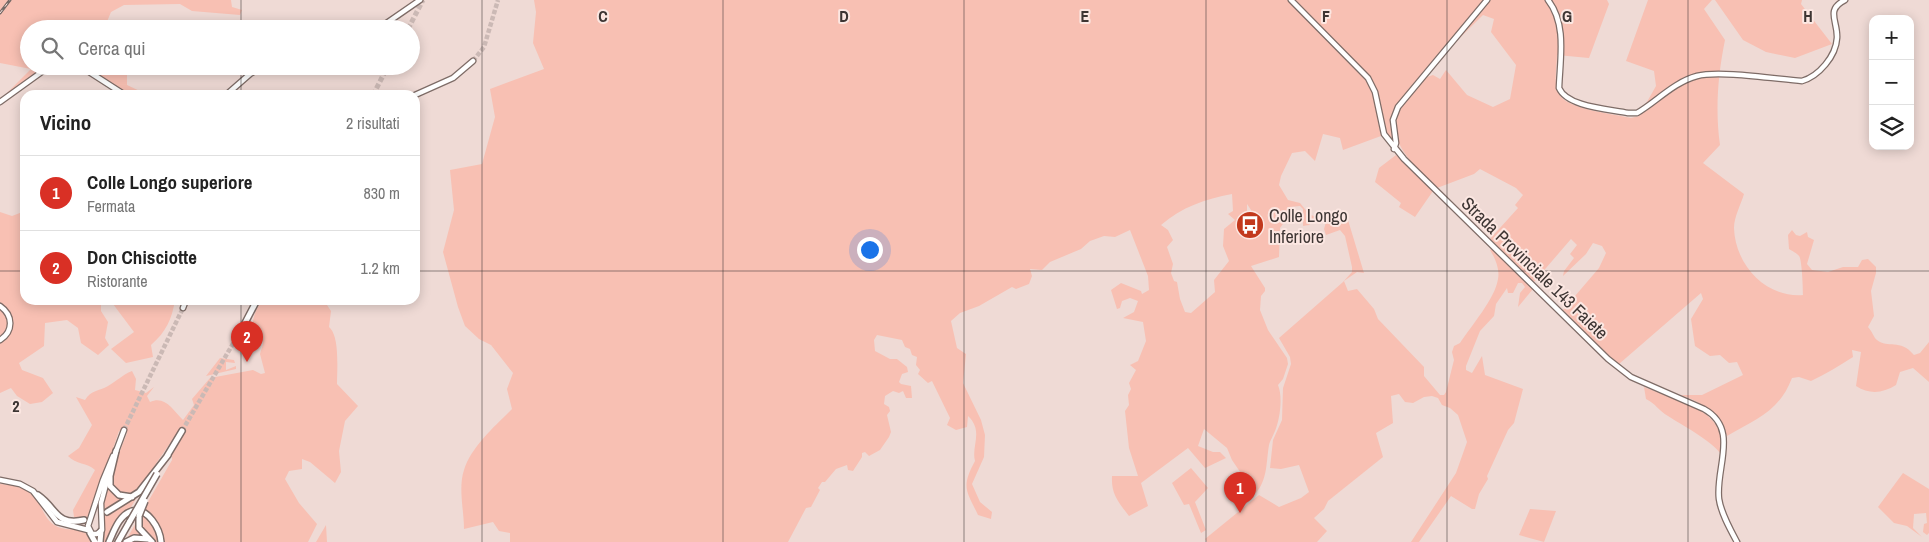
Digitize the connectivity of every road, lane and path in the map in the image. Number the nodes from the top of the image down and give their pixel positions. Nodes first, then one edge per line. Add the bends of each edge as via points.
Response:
1 (420, 0) edge
2 (1291, 0) edge
3 (1487, 0) edge
4 (1548, 0) edge
5 (1845, 0) edge
6 (391, 20) edge
7 (474, 61) tunnel mouth
8 (38, 75) edge
9 (94, 75) edge
10 (249, 75) edge
11 (117, 90) edge
12 (232, 90) edge
13 (420, 93) edge
14 (0, 102) edge
15 (1394, 149) junction
16 (184, 305) edge
17 (254, 305) edge
18 (0, 306) edge
19 (183, 308) tunnel mouth
20 (245, 323) tunnel mouth
21 (0, 340) edge
22 (124, 430) tunnel mouth
23 (182, 430) tunnel mouth
24 (116, 451) junction
25 (168, 455) junction
26 (157, 474) junction
27 (0, 480) edge
28 (38, 494) junction
29 (133, 497) junction
30 (107, 512) dead end
31 (88, 521) junction
32 (101, 522) junction
33 (72, 527) junction
34 (89, 531) junction
35 (101, 531) junction
36 (150, 541) edge
37 (94, 542) edge
38 (100, 542) edge
39 (109, 542) edge
40 (118, 542) edge
41 (126, 542) edge
42 (160, 542) edge
43 (1737, 542) edge

1 - 6 main road
2 - 15 main road, Strada Provinciale 143 Faiete via 1368,78 1375,92 1384,134
3 - 15 main road via 1398,107 1393,120
4 - 5 main road via 1556,10 1560,25 1559,88 1562,95 1578,103 1637,113 1697,76 1713,74 1802,81 1811,78 1819,73 1834,50 1838,38 1833,12
7 - 13 main road via 453,78
8 - 14 main road
9 - 11 main road
10 - 12 main road
15 - 43 main road, Strada Provinciale 143 Faiete via 1608,359 1631,377 1712,415 1725,439 1719,502
16 - 19 main road
17 - 20 main road
18 - 21 main road via 9,316 11,325
22 - 24 main road
23 - 25 main road
24 - 29 main road via 109,481 114,491
24 - 31 main road
24 - 32 main road via 104,490
25 - 26 main road
25 - 29 main road, bridge
26 - 36 main road, bridge via 139,516 139,528
26 - 40 main road, bridge
27 - 28 main road via 20,484
28 - 31 main road via 61,519
28 - 33 main road via 51,517
29 - 30 main road
31 - 32 main road
31 - 33 main road
31 - 34 main road
32 - 35 main road
33 - 34 main road
34 - 35 main road via 95,534
34 - 37 main road
35 - 38 main road
36 - 41 main road via 134,538
39 - 42 main road via 117,525 131,512 146,514 150,518 159,532

